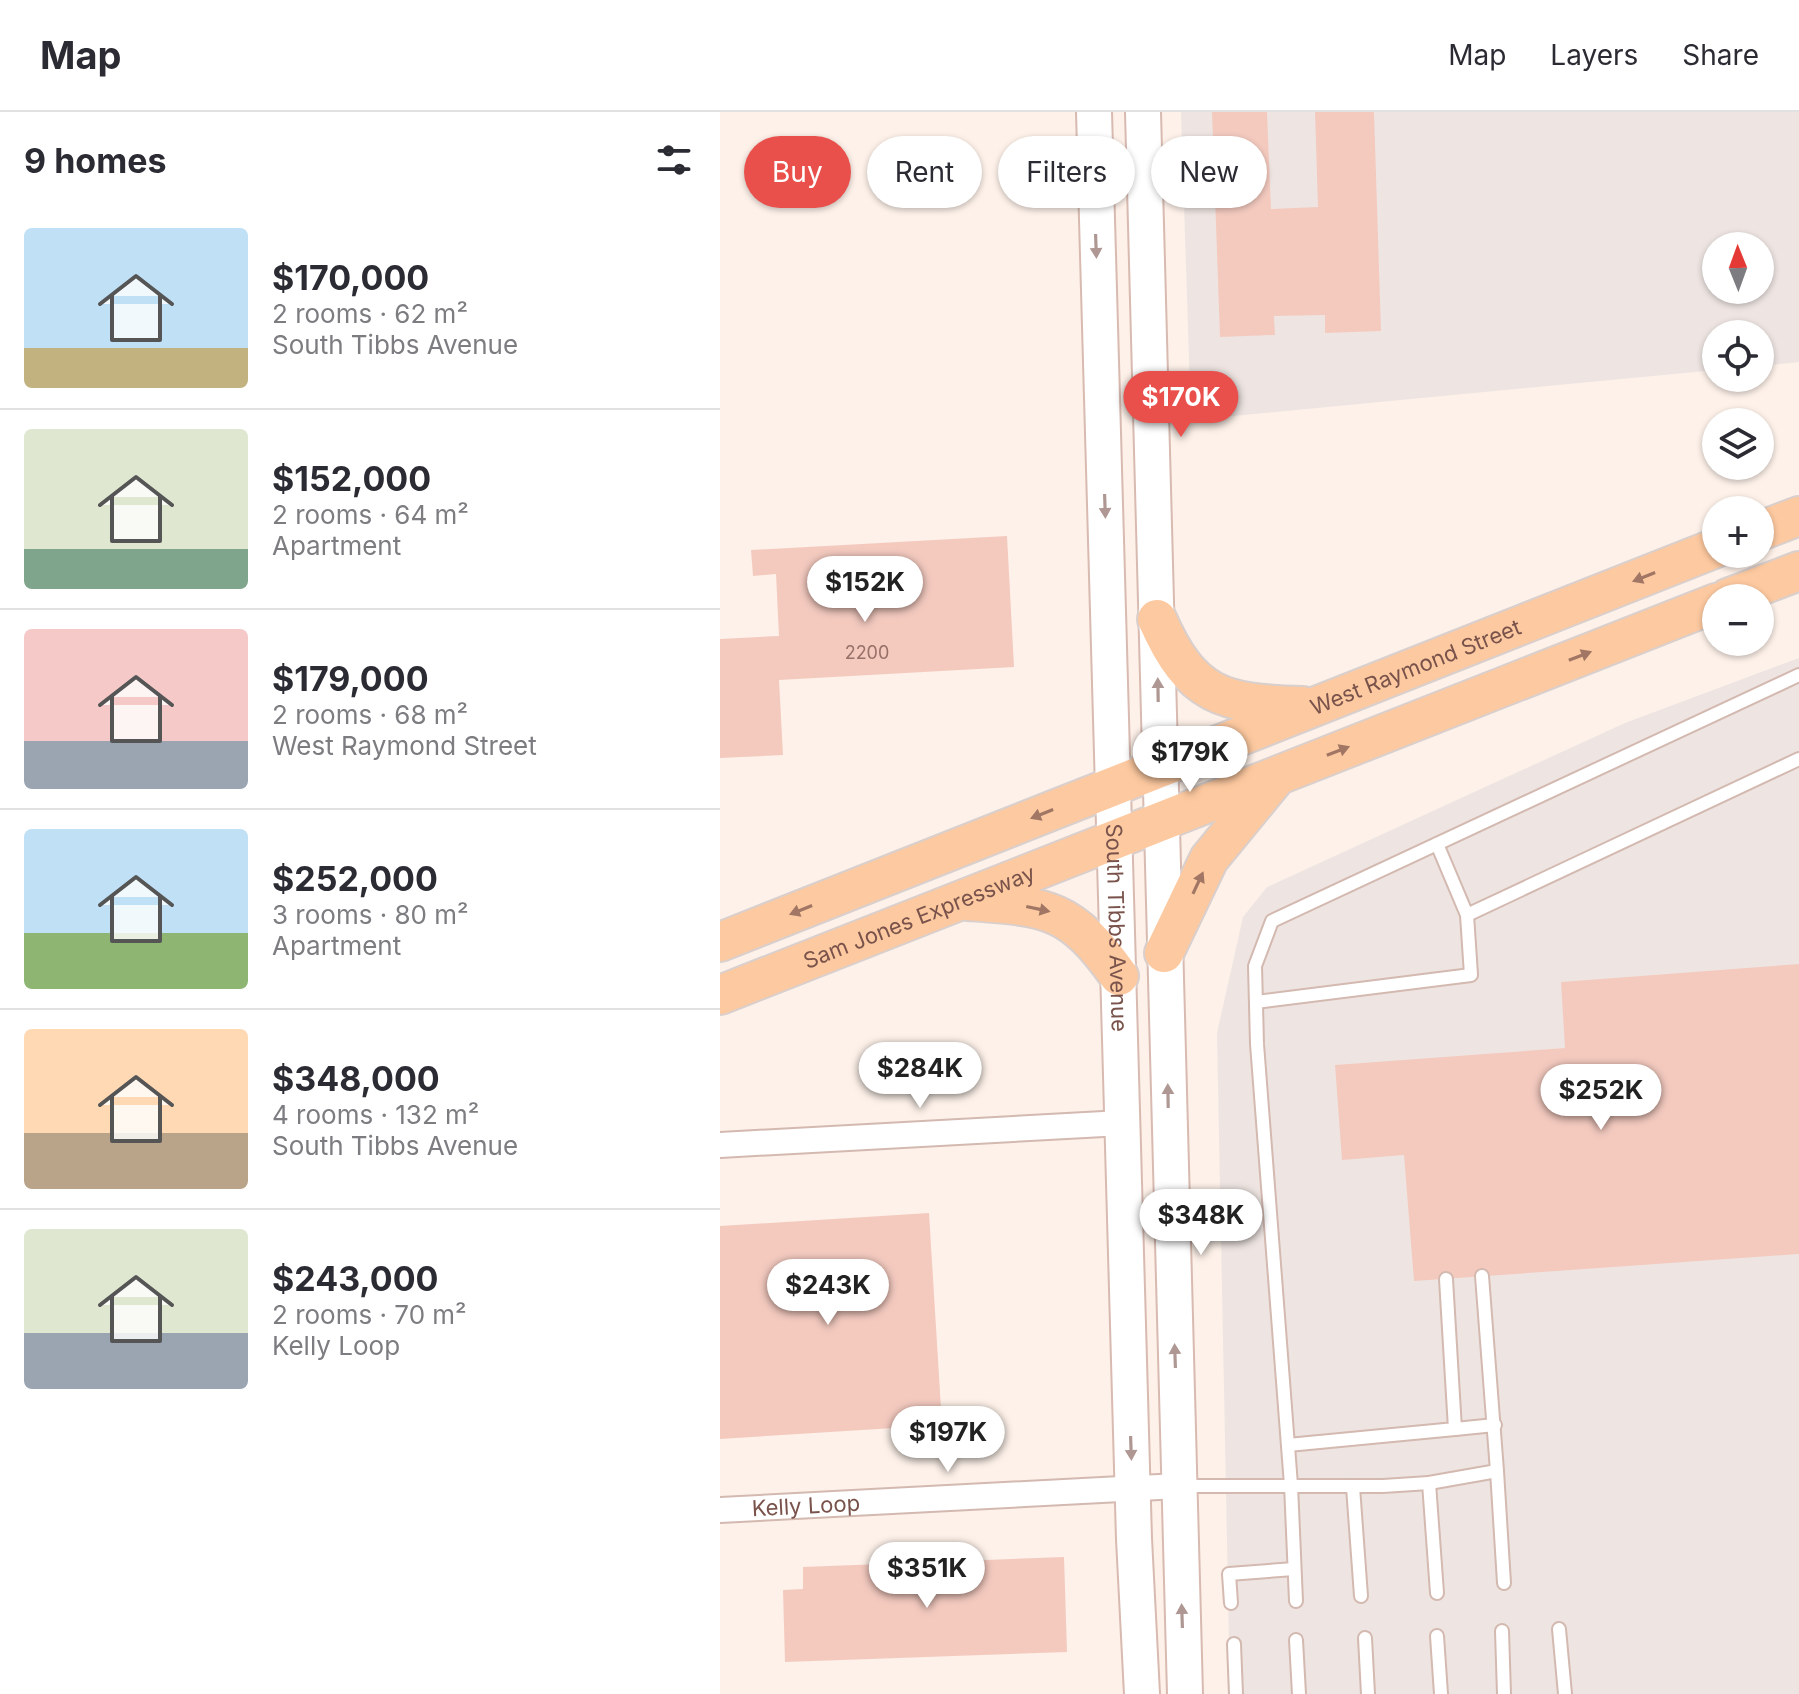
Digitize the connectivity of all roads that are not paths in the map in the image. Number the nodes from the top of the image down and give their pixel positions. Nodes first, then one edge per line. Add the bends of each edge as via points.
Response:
1 (1094, 112) edge
2 (1143, 112) edge
3 (1799, 516) edge
4 (1774, 526) edge
5 (1702, 554) edge
6 (1799, 571) edge
7 (1765, 584) edge
8 (1702, 608) edge
9 (1157, 619) junction
10 (1799, 675) edge
11 (1318, 706) junction
12 (1799, 759) edge
13 (1160, 768) junction
14 (1280, 774) junction
15 (1115, 785) junction
16 (1161, 822) junction
17 (1116, 838) junction
18 (1437, 844) junction
19 (961, 900) junction
20 (1467, 915) junction
21 (720, 942) edge
22 (1164, 953) junction
23 (1119, 976) junction
24 (720, 995) edge
25 (1256, 1002) junction
26 (1122, 1123) junction
27 (720, 1145) edge
28 (1482, 1276) dead end
29 (1446, 1279) dead end
30 (1495, 1425) junction
31 (1455, 1429) junction
32 (1288, 1445) junction
33 (1497, 1471) junction
34 (1429, 1483) junction
35 (1291, 1485) junction
36 (1178, 1486) junction
37 (1353, 1487) junction
38 (1133, 1488) junction
39 (720, 1510) edge
40 (1294, 1569) junction
41 (1504, 1583) dead end
42 (1437, 1593) dead end
43 (1361, 1596) dead end
44 (1296, 1601) dead end
45 (1231, 1603) dead end
46 (1559, 1629) dead end
47 (1502, 1631) dead end
48 (1437, 1636) dead end
49 (1365, 1638) dead end
50 (1296, 1640) dead end
51 (1234, 1644) dead end
52 (1142, 1694) edge
53 (1185, 1694) edge
54 (1236, 1694) edge
55 (1299, 1694) edge
56 (1368, 1694) edge
57 (1441, 1694) edge
58 (1504, 1694) edge
59 (1565, 1694) edge

1 -> 15 main road, South Tibbs Avenue
2 - 9 main road, South Tibbs Avenue
3 - 4 main road
5 -> 11 main road, West Raymond Street
6 - 7 main road
14 -> 8 main road
9 - 11 main road via 1186,673 1209,690 1231,700
13 -> 9 main road, South Tibbs Avenue
10 - 18 lane
11 - 13 main road, West Raymond Street
12 - 20 lane
13 - 15 main road, West Raymond Street
13 - 16 main road, South Tibbs Avenue
14 - 16 main road
22 -> 14 main road via 1209,859
15 - 17 main road, South Tibbs Avenue
15 -> 21 main road
16 - 17 main road
16 - 22 main road, South Tibbs Avenue
17 - 19 main road, Sam Jones Expressway
17 - 23 main road, South Tibbs Avenue
18 - 20 lane
18 - 25 lane via 1272,921 1255,966
19 -> 23 main road via 1055,913 1089,937
19 - 24 main road, Sam Jones Expressway
20 - 25 lane via 1471,975
36 -> 22 main road, South Tibbs Avenue
23 - 26 main road, South Tibbs Avenue
25 - 32 lane
26 - 27 street
26 -> 38 main road, South Tibbs Avenue
28 - 30 lane
29 - 31 lane
30 - 31 lane
30 - 33 lane
31 - 32 lane
32 - 35 lane
33 - 34 lane
33 - 41 lane
34 - 37 lane
34 - 42 lane
35 - 36 lane
35 - 37 lane
35 - 40 lane
36 - 38 street, Kelly Loop
53 -> 36 main road, South Tibbs Avenue
37 - 43 lane
38 - 39 street, Kelly Loop
38 - 52 main road, South Tibbs Avenue
40 - 44 lane
40 - 45 lane via 1229,1574
46 - 59 lane
47 - 58 lane
48 - 57 lane
49 - 56 lane
50 - 55 lane
51 - 54 lane

